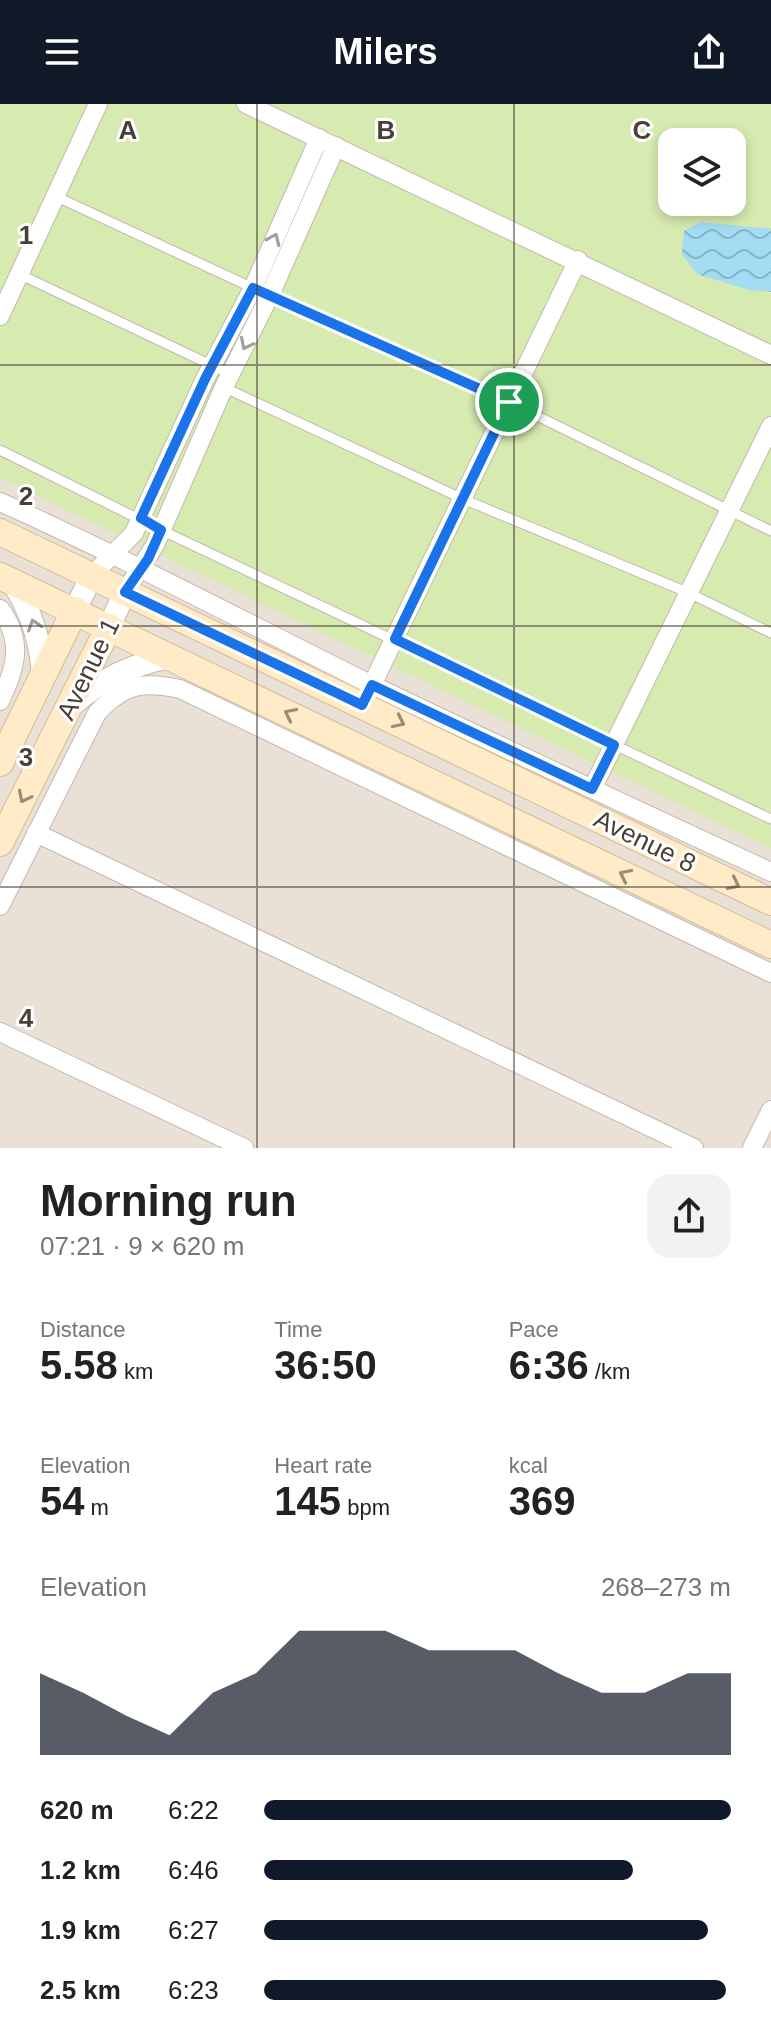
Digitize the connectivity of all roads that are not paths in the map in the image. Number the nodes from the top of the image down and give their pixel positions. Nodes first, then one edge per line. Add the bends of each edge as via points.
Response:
1 (98, 104) edge
2 (246, 104) edge
3 (327, 142) junction
4 (55, 196) junction
5 (578, 260) junction
6 (19, 274) junction
7 (262, 291) junction
8 (0, 316) edge
9 (771, 355) edge
10 (218, 377) junction
11 (509, 402) junction
12 (771, 426) edge
13 (0, 450) edge
14 (463, 499) junction
15 (0, 502) edge
16 (731, 510) junction
17 (141, 518) junction
18 (161, 530) junction
19 (771, 531) edge
20 (0, 532) edge
21 (113, 554) junction
22 (141, 570) junction
23 (92, 575) junction
24 (6, 578) edge
25 (125, 592) junction
26 (689, 593) junction
27 (0, 609) edge
28 (75, 610) junction
29 (109, 627) junction
30 (771, 633) edge
31 (395, 639) junction
32 (172, 657) junction
33 (43, 674) junction
34 (367, 695) junction
35 (0, 701) edge
36 (71, 706) junction
37 (614, 745) junction
38 (4, 747) edge
39 (43, 759) junction
40 (68, 771) junction
41 (592, 789) junction
42 (771, 819) edge
43 (36, 833) junction
44 (0, 843) edge
45 (771, 872) edge
46 (771, 902) edge
47 (0, 906) edge
48 (771, 945) edge
49 (771, 973) edge
50 (0, 1032) edge
51 (771, 1110) edge
52 (244, 1148) edge
53 (694, 1148) edge
54 (752, 1148) edge

1 - 4 street
2 - 3 street
3 - 5 street
3 - 7 street, Avenue 1
4 - 6 street
4 - 7 lane
5 - 9 street
5 - 11 street
6 - 8 street
6 - 10 lane
7 - 10 street, Avenue 1
7 - 11 lane
10 - 14 lane
10 - 17 street, Avenue 1
10 - 18 street, Avenue 1
11 - 14 street
11 - 16 lane
12 - 16 street
13 - 17 lane
14 - 26 lane
14 - 31 street
15 - 21 street
16 - 19 lane
16 - 26 street
17 - 18 lane
17 - 21 street, Avenue 1 via 127,543
18 - 22 street, Avenue 1
18 - 31 lane
20 - 23 main road, Avenue 8
21 - 22 street
21 - 23 street, Avenue 1
22 - 25 street, Avenue 1
22 - 34 street
23 - 25 main road, Avenue 8
23 - 28 street, Avenue 1
24 - 28 main road, Avenue 8
33 -> 24 street via 35,625
25 - 29 street, Avenue 1
25 - 34 main road, Avenue 8
26 - 30 lane
26 - 37 street
27 - 35 street via 12,625 16,644 11,680
28 - 29 main road, Avenue 8
28 - 33 main road, Avenue 1
29 - 32 main road, Avenue 8
29 - 36 main road, Avenue 1
31 - 34 street
31 - 37 lane
32 - 36 street via 117,672
48 -> 32 main road, Avenue 8
33 - 38 main road, Avenue 1
34 - 41 street
34 -> 46 main road, Avenue 8
36 - 39 main road, Avenue 1
37 - 41 street
37 - 42 lane
39 - 40 street
39 -> 44 main road, Avenue 1
40 - 43 street
40 - 49 street via 97,713 110,699 146,684 180,689
41 - 45 street
43 - 47 street
43 - 53 street
50 - 52 street
51 - 54 street

